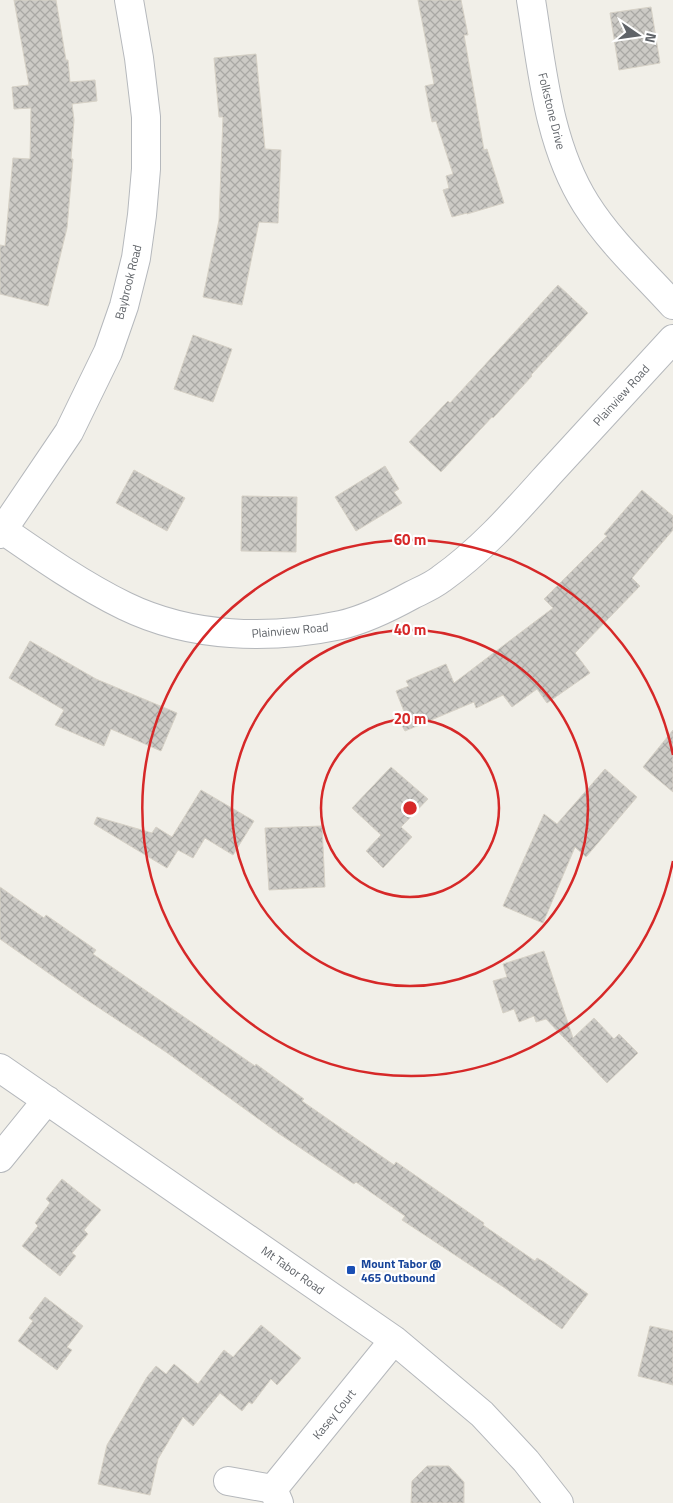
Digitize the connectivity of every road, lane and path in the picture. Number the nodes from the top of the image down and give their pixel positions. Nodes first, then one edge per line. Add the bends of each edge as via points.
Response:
1 (129, 0) edge
2 (531, 0) edge
3 (673, 304) edge
4 (673, 339) edge
5 (1, 531) edge
6 (0, 1068) edge
7 (47, 1100) junction
8 (0, 1158) edge
9 (394, 1340) junction
10 (228, 1481) dead end
11 (276, 1496) edge
12 (559, 1503) edge

1 - 5 street, Baybrook Road via 146,117 146,169 136,258 108,352 69,432
2 - 3 street, Folkstone Drive via 545,90 570,174 607,234
4 - 5 street, Plainview Road via 475,552 440,580 393,606 342,624 296,632 242,634 202,631 166,622 109,597
6 - 7 street, Mt Tabor Road
7 - 8 street
7 - 9 street, Mt Tabor Road
9 - 11 street, Kasey Court
9 - 12 street, Mt Tabor Road via 482,1414 526,1461
10 - 11 street, Kasey Court

